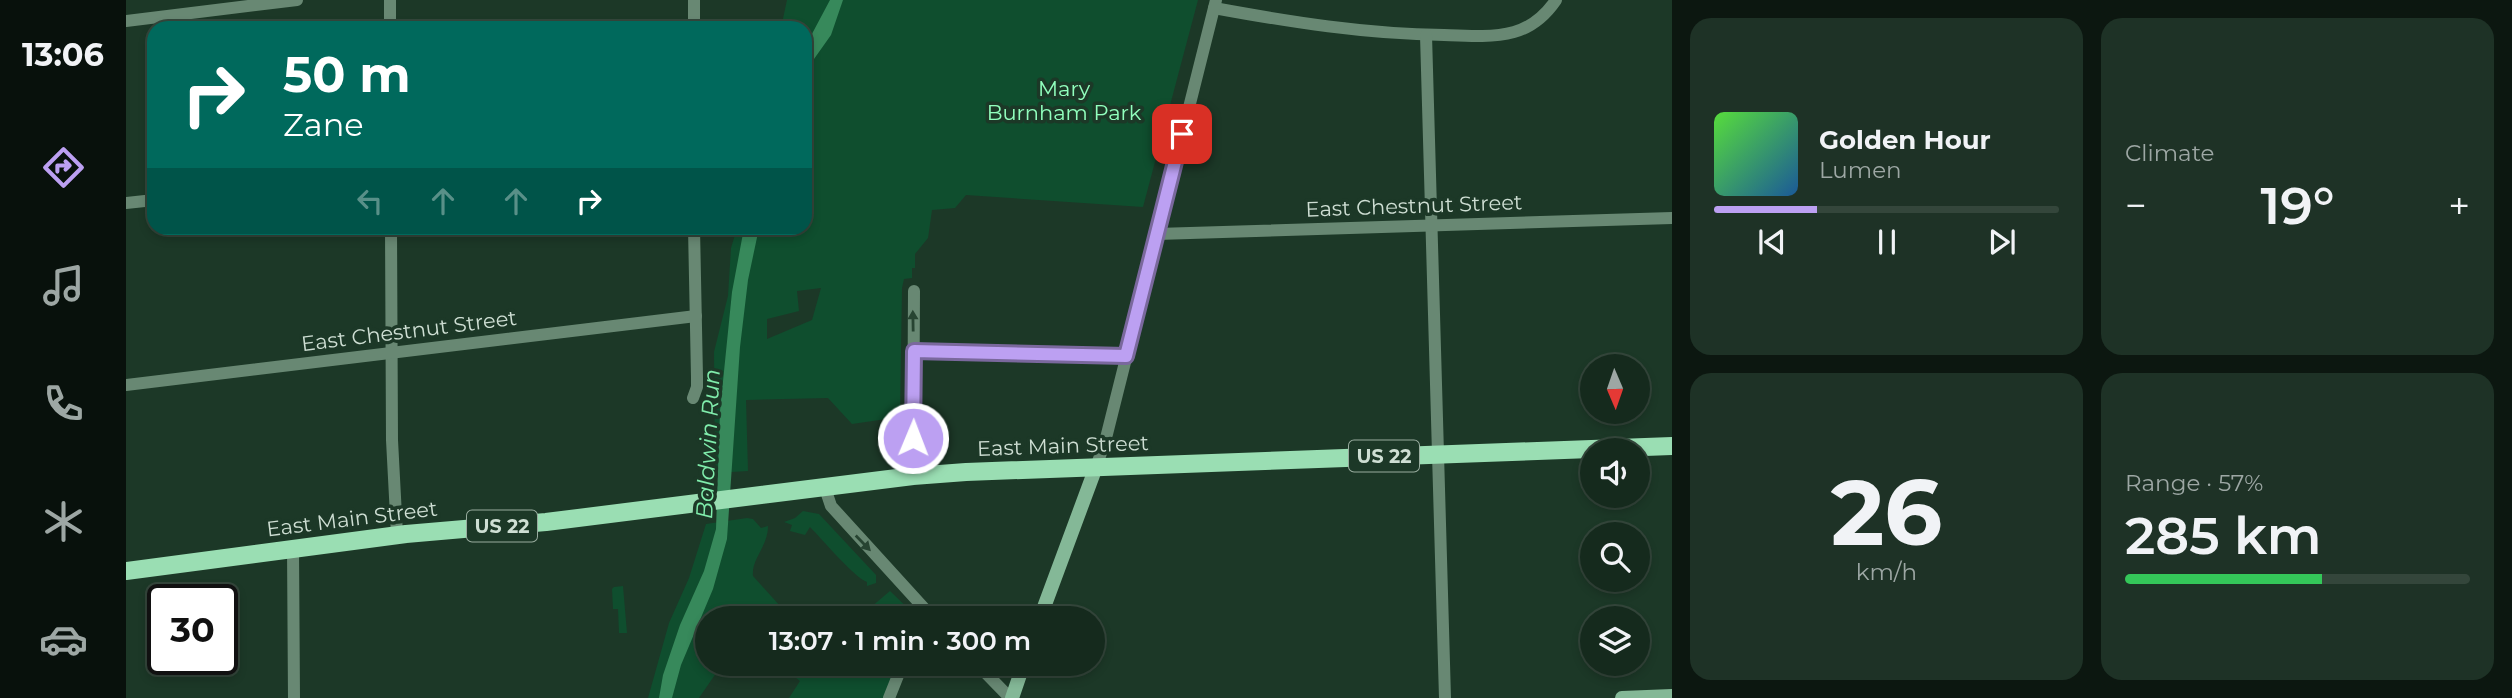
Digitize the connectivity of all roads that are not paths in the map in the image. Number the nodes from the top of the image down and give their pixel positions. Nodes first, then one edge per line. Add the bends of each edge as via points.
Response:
1 (298, 0) edge
2 (390, 0) edge
3 (694, 0) edge
4 (1556, 0) edge
5 (1215, 4) edge
6 (126, 21) edge
7 (390, 21) edge
8 (694, 21) edge
9 (1426, 35) junction
10 (147, 201) edge
11 (126, 203) edge
12 (1672, 218) edge
13 (1432, 224) junction
14 (1157, 234) junction
15 (391, 235) edge
16 (694, 235) edge
17 (914, 290) dead end
18 (696, 316) junction
19 (914, 351) junction
20 (393, 352) junction
21 (1126, 356) junction
22 (126, 386) edge
23 (693, 398) dead end
24 (1672, 446) edge
25 (1438, 454) junction
26 (1096, 467) junction
27 (914, 477) junction
28 (825, 488) junction
29 (397, 535) junction
30 (293, 548) junction
31 (126, 571) edge
32 (919, 606) edge
33 (1044, 606) edge
34 (898, 676) edge
35 (989, 676) edge
36 (1019, 676) edge
37 (1672, 696) edge
38 (293, 698) edge
39 (889, 698) edge
40 (1011, 698) edge
41 (1445, 698) edge
42 (1622, 698) edge

1 - 6 street
2 - 7 street
3 - 8 street
4 - 9 street via 1538,20 1512,32
5 - 9 street via 1316,26
5 - 14 street
9 - 13 street
10 - 11 street
12 - 13 street, East Chestnut Street
13 - 14 street, East Chestnut Street
13 - 25 street
14 - 21 street
15 - 20 street
16 - 18 street
19 -> 17 street
18 - 20 street, East Chestnut Street
18 - 23 street via 697,387
19 - 21 street
19 - 27 street
20 - 22 street, East Chestnut Street
20 - 29 street
21 - 26 street
24 - 25 main road, East Main Street / US 22
25 - 26 main road, East Main Street / US 22
25 - 41 street
26 - 27 main road, East Main Street / US 22
26 - 33 main road
27 - 28 main road, East Main Street / US 22
28 - 29 main road, East Main Street / US 22
28 -> 32 street via 831,506
29 - 30 main road, East Main Street / US 22
30 - 31 main road, East Main Street / US 22
30 - 38 street
34 - 39 street
35 - 40 street
36 - 40 main road
37 - 42 main road

